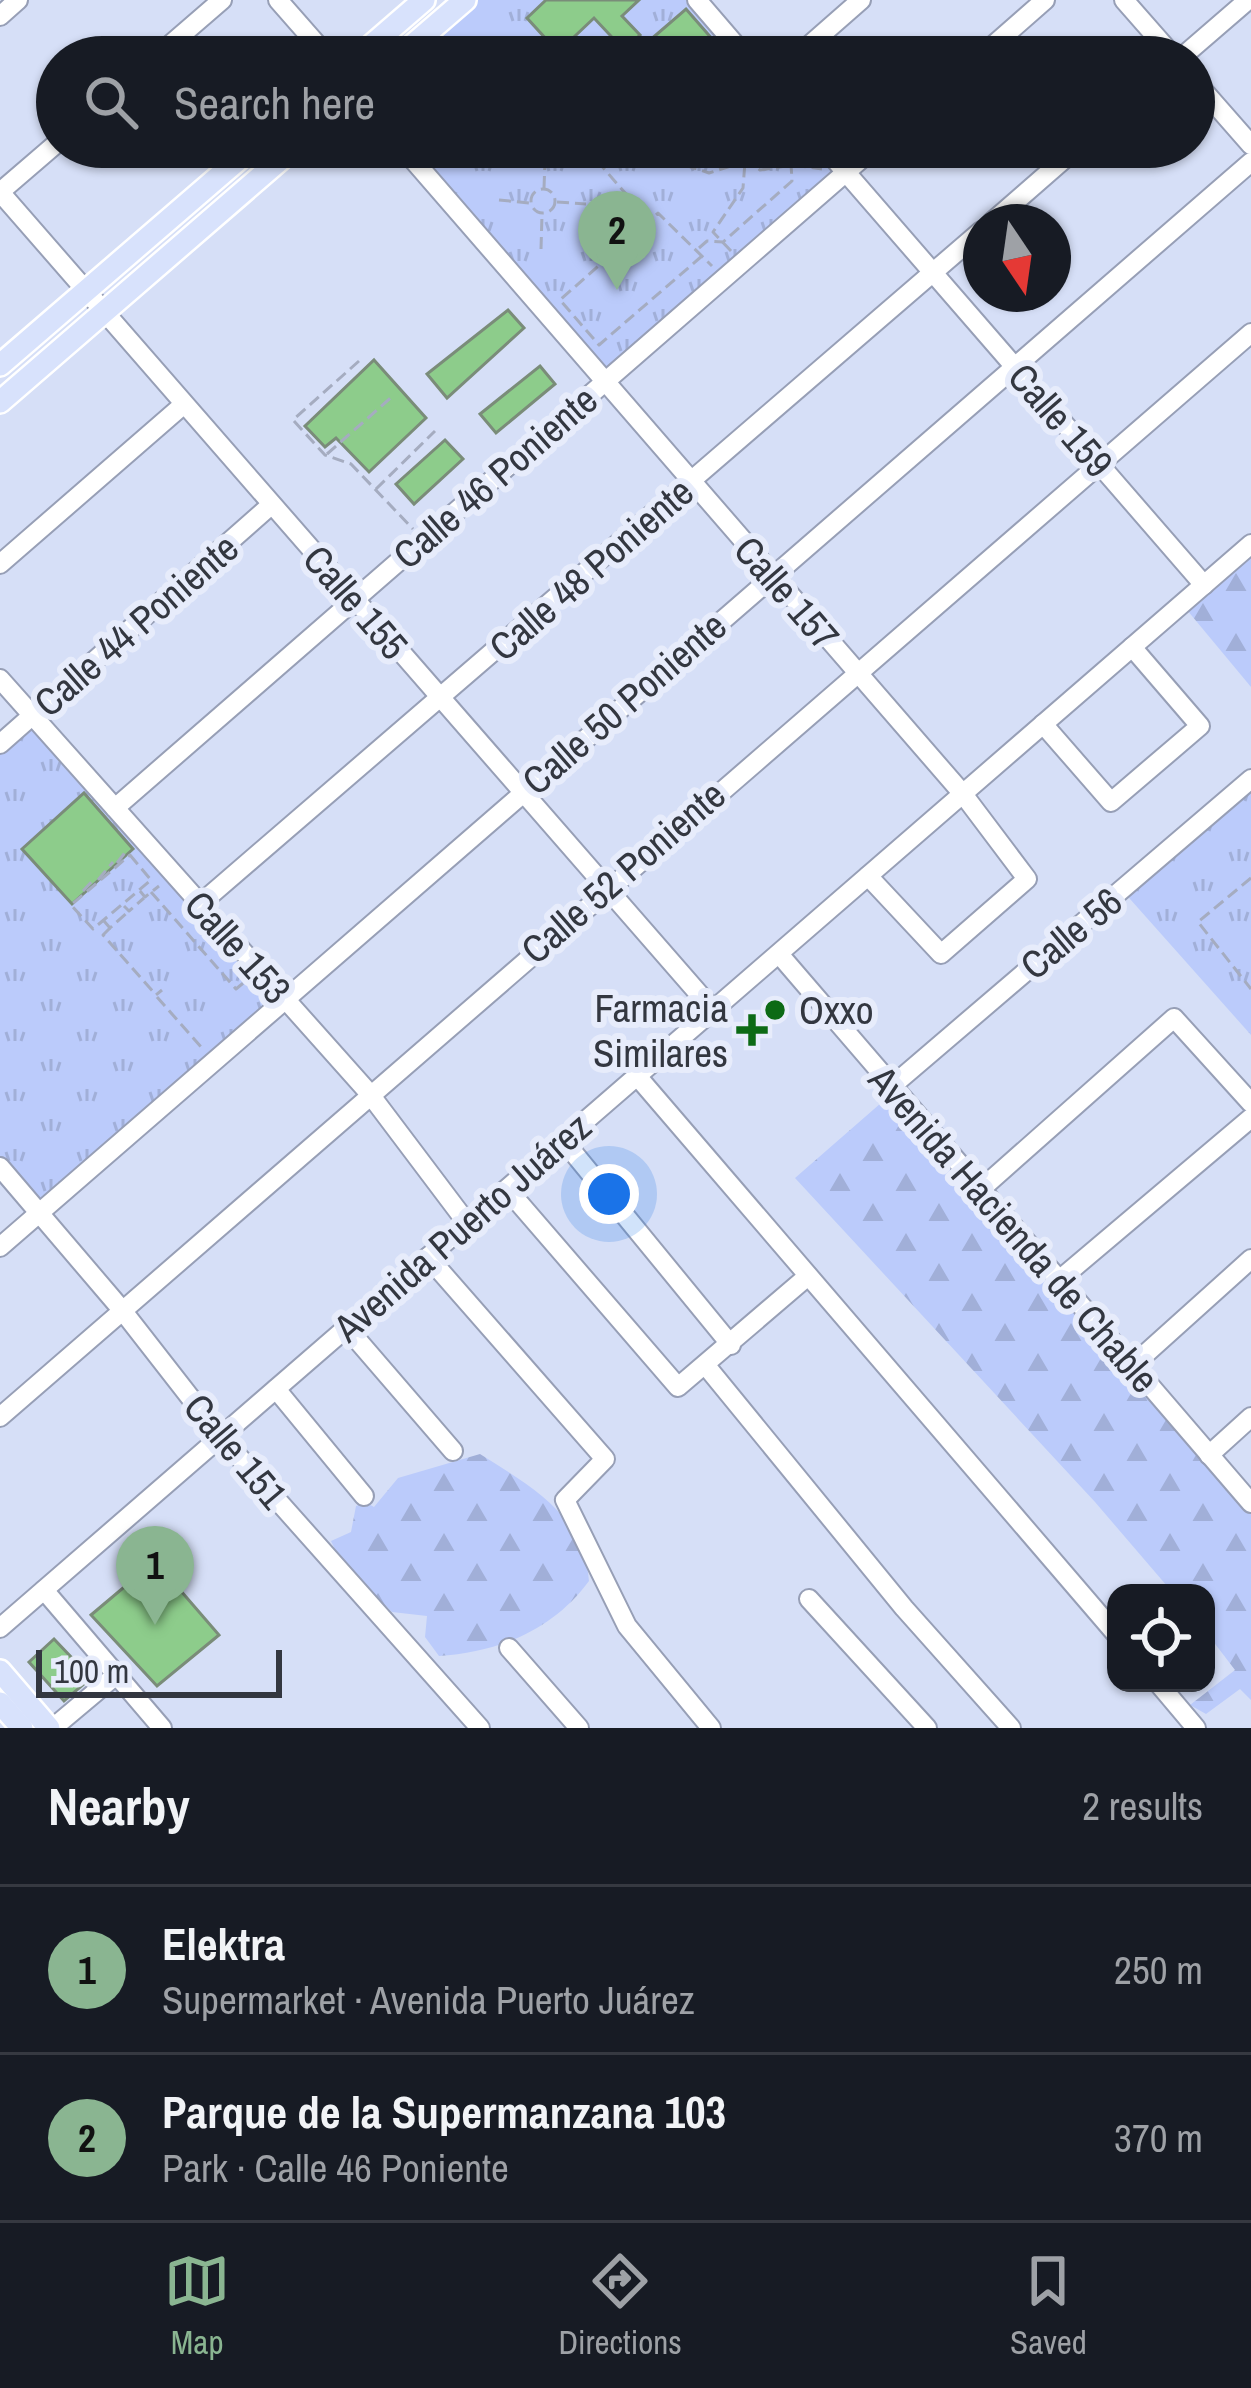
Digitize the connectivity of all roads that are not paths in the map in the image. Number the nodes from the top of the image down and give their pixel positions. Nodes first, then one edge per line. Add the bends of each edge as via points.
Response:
1 (18, 0) edge
2 (222, 0) edge
3 (278, 0) edge
4 (424, 0) edge
5 (465, 0) edge
6 (697, 0) edge
7 (861, 0) edge
8 (1046, 0) edge
9 (1124, 0) edge
10 (1248, 0) edge
11 (0, 16) edge
12 (180, 36) edge
13 (310, 36) edge
14 (382, 36) edge
15 (423, 36) edge
16 (728, 36) edge
17 (820, 36) edge
18 (1004, 36) edge
19 (1158, 36) edge
20 (1204, 36) edge
21 (1215, 104) edge
22 (1251, 145) edge
23 (36, 160) edge
24 (1251, 162) edge
25 (229, 168) edge
26 (270, 168) edge
27 (420, 168) edge
28 (842, 168) edge
29 (851, 168) edge
30 (1054, 168) edge
31 (846, 172) junction
32 (0, 192) edge
33 (1013, 204) edge
34 (963, 247) edge
35 (933, 273) junction
36 (85, 292) junction
37 (102, 312) junction
38 (1251, 333) edge
39 (0, 365) edge
40 (1013, 365) junction
41 (604, 383) junction
42 (0, 401) edge
43 (183, 405) junction
44 (1097, 461) junction
45 (691, 483) junction
46 (271, 505) junction
47 (1251, 544) edge
48 (0, 564) edge
49 (771, 575) junction
50 (1204, 585) junction
51 (353, 599) junction
52 (1132, 647) junction
53 (856, 671) junction
54 (0, 679) edge
55 (440, 699) junction
56 (33, 716) junction
57 (1043, 724) junction
58 (0, 744) edge
59 (1251, 779) edge
60 (521, 791) junction
61 (963, 794) junction
62 (116, 808) junction
63 (868, 876) junction
64 (605, 888) junction
65 (200, 904) junction
66 (778, 954) junction
67 (287, 1001) junction
68 (713, 1010) junction
69 (637, 1076) junction
70 (892, 1086) junction
71 (369, 1093) junction
72 (1251, 1102) edge
73 (1251, 1118) edge
74 (562, 1140) junction
75 (0, 1167) edge
76 (507, 1189) junction
77 (980, 1190) junction
78 (40, 1212) junction
79 (467, 1223) junction
80 (0, 1247) edge
81 (428, 1257) junction
82 (1251, 1259) edge
83 (808, 1276) junction
84 (1058, 1281) junction
85 (122, 1310) junction
86 (347, 1328) junction
87 (731, 1345) junction
88 (1132, 1366) junction
89 (707, 1367) junction
90 (276, 1389) junction
91 (0, 1417) edge
92 (1251, 1417) edge
93 (220, 1437) junction
94 (453, 1451) dead end
95 (1209, 1455) junction
96 (364, 1496) dead end
97 (1251, 1503) edge
98 (44, 1590) junction
99 (809, 1599) dead end
100 (1107, 1624) edge
101 (0, 1628) edge
102 (508, 1648) dead end
103 (0, 1671) edge
104 (116, 1675) junction
105 (1166, 1692) edge
106 (0, 1703) edge
107 (151, 1724) edge
108 (22, 1728) edge
109 (51, 1728) edge
110 (480, 1728) edge
111 (579, 1728) edge
112 (711, 1728) edge
113 (927, 1728) edge
114 (1011, 1728) edge
115 (1196, 1728) edge

1 - 11 street
2 - 12 street
3 - 13 street
4 - 14 main road
5 - 15 main road
6 - 16 street
7 - 17 street
8 - 18 street
9 - 19 street
10 - 20 street
21 - 22 street
23 - 32 street
24 - 40 street, Calle 50 Poniente
25 - 36 main road
26 - 37 main road
27 - 41 street, Calle 157
28 - 31 street, Calle 159
29 - 31 street, Calle 46 Poniente
30 - 33 street
31 - 35 street, Calle 159
31 - 41 street, Calle 46 Poniente
32 - 36 street, Calle 155
34 - 35 street, Calle 48 Poniente
35 - 40 street, Calle 159
35 - 45 street, Calle 48 Poniente
36 - 37 street, Calle 155
36 - 39 main road
37 - 42 main road
37 - 43 street, Calle 155
38 - 44 street, Calle 52 Poniente
40 - 44 street, Calle 159
40 - 49 street, Calle 50 Poniente
41 - 45 street, Calle 157
41 - 51 street, Calle 46 Poniente
43 - 46 street, Calle 155
43 - 48 street
44 - 50 street, Calle 159
44 - 53 street, Calle 52 Poniente
45 - 49 street, Calle 157
45 - 55 street, Calle 48 Poniente
46 - 51 street, Calle 155
46 - 56 street, Calle 44 Poniente
47 - 50 street, Avenida Puerto Juárez
49 - 53 street, Calle 157
49 - 60 street, Calle 50 Poniente
50 - 52 street, Avenida Puerto Juárez
51 - 55 street, Calle 155
51 - 62 street, Calle 46 Poniente
52 - 57 street, Avenida Puerto Juárez
52 - 57 street via 1200,726 1112,802
53 - 61 street, Calle 157
53 - 64 street, Calle 52 Poniente
54 - 56 street, Calle 153
55 - 60 street, Calle 155
55 - 65 street, Calle 48 Poniente
56 - 58 street, Calle 44 Poniente
56 - 62 street, Calle 153
57 - 61 street, Avenida Puerto Juárez
59 - 70 street, Calle 56
60 - 64 street, Calle 155
60 - 67 street, Calle 50 Poniente
61 - 63 street, Avenida Puerto Juárez
61 - 63 street, Calle 157 via 1027,879 941,954
62 - 65 street, Calle 153
63 - 66 street, Avenida Puerto Juárez
64 - 68 street, Calle 155
64 - 71 street, Calle 52 Poniente
65 - 67 street, Calle 153
66 - 68 street, Avenida Puerto Juárez
66 - 70 street, Avenida Hacienda de Chable
67 - 71 street, Calle 153
67 - 78 street, Calle 50 Poniente
68 - 69 street, Avenida Puerto Juárez
69 - 74 street, Avenida Puerto Juárez
69 - 83 street
70 - 77 street, Avenida Hacienda de Chable
71 - 79 street, Calle 153
71 - 85 street, Calle 52 Poniente
72 - 77 street via 1174,1018
73 - 84 street
74 - 76 street, Avenida Puerto Juárez
74 - 87 street
75 - 78 street, Calle 151
76 - 79 street, Avenida Puerto Juárez
76 - 89 street via 678,1387
77 - 84 street, Avenida Hacienda de Chable
78 - 80 street, Calle 50 Poniente
78 - 85 street, Calle 151
79 - 81 street, Avenida Puerto Juárez
81 - 86 street, Avenida Puerto Juárez
81 - 112 street via 605,1459 565,1500 627,1626
82 - 88 street
83 - 87 street
83 - 100 street
84 - 88 street, Avenida Hacienda de Chable
85 - 91 street, Calle 52 Poniente
85 - 93 street, Calle 151
86 - 90 street, Avenida Puerto Juárez
86 - 94 street
87 - 89 street
88 - 95 street, Avenida Hacienda de Chable
89 - 114 street
90 - 93 street, Avenida Puerto Juárez
90 - 96 street
92 - 95 street
93 - 98 street, Avenida Puerto Juárez
93 - 110 street, Calle 151
95 - 97 street, Avenida Hacienda de Chable
98 - 101 street, Avenida Puerto Juárez
98 - 104 street
99 - 113 street
102 - 111 street
103 - 109 main road
104 - 107 street
104 - 109 street
105 - 115 street
106 - 108 main road

